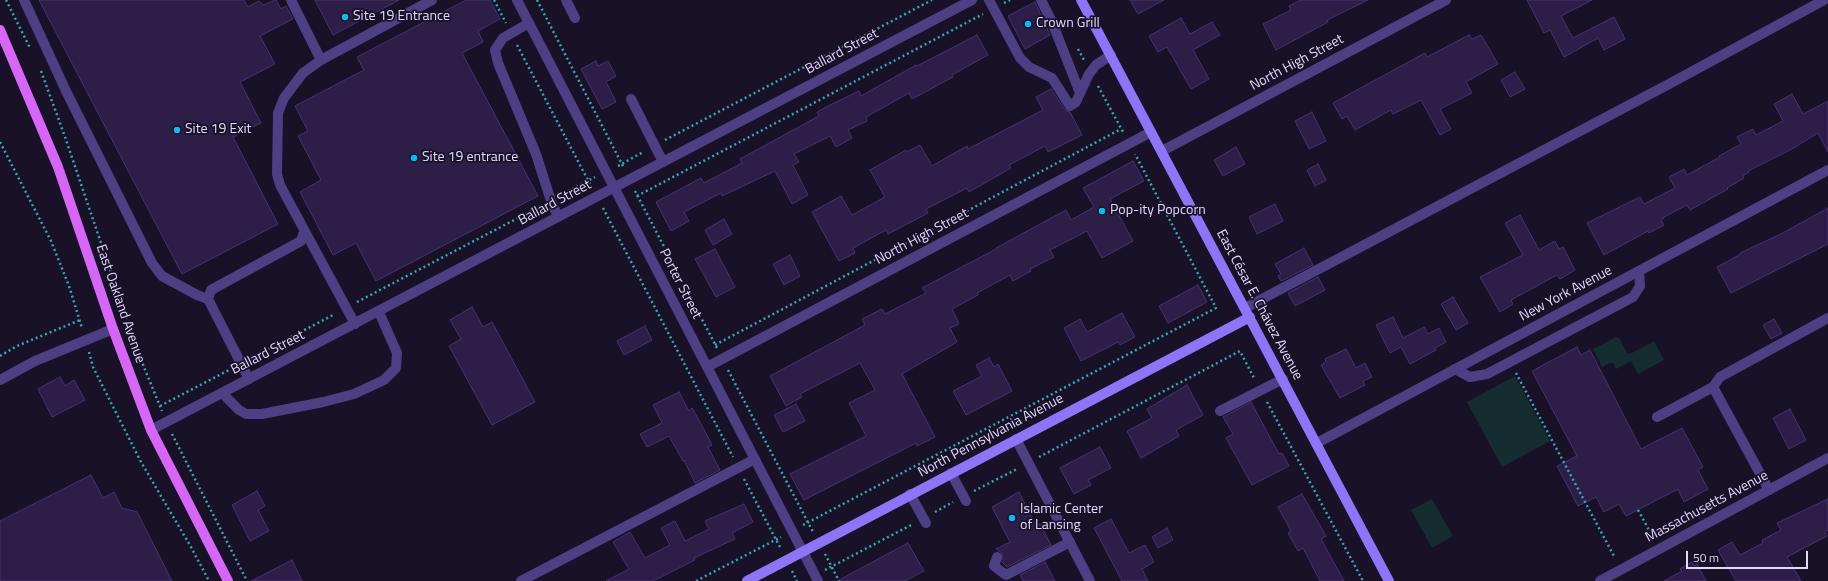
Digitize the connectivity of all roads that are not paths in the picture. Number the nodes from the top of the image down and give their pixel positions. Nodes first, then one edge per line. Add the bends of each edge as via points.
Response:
1 (24, 0) edge
2 (291, 0) edge
3 (432, 0) edge
4 (517, 0) edge
5 (566, 0) edge
6 (972, 0) edge
7 (1041, 0) edge
8 (1082, 0) edge
9 (1446, 0) edge
10 (1824, 0) edge
11 (991, 4) edge
12 (575, 18) dead end
13 (529, 23) junction
14 (0, 30) edge
15 (1111, 55) junction
16 (320, 60) junction
17 (1080, 93) junction
18 (631, 99) dead end
19 (1151, 132) junction
20 (1162, 151) junction
21 (663, 162) junction
22 (1828, 170) edge
23 (614, 188) junction
24 (558, 218) junction
25 (304, 232) junction
26 (1639, 271) junction
27 (208, 299) junction
28 (379, 312) junction
29 (1247, 312) junction
30 (1828, 318) edge
31 (355, 324) junction
32 (113, 329) junction
33 (706, 367) junction
34 (1455, 369) junction
35 (249, 379) junction
36 (1283, 379) junction
37 (0, 380) edge
38 (1713, 387) junction
39 (222, 393) junction
40 (1220, 411) dead end
41 (1657, 417) dead end
42 (151, 430) junction
43 (1016, 439) junction
44 (1317, 443) junction
45 (1828, 458) edge
46 (755, 459) junction
47 (951, 473) junction
48 (1769, 490) junction
49 (910, 494) junction
50 (966, 501) dead end
51 (926, 523) dead end
52 (1070, 542) junction
53 (803, 551) junction
54 (997, 557) dead end
55 (228, 581) edge
56 (521, 581) edge
57 (747, 581) edge
58 (818, 581) edge
59 (1090, 581) edge
60 (1389, 581) edge
61 (1600, 581) edge

1 - 27 street via 66,91 152,262 162,276
2 - 16 street
3 - 16 street
4 - 13 street, Porter Street
5 - 12 street
6 - 21 street, Ballard Street
7 - 17 street
8 - 15 street, East César E. Chávez Avenue
9 - 20 street, North High Street
10 - 29 street
11 - 17 street via 1020,58 1029,67 1052,78 1070,106 1076,102
13 - 23 street, Porter Street
13 - 24 street via 503,38 495,50
14 - 32 main road, East Oakland Avenue via 58,167
15 - 17 street via 1096,65
15 - 19 street, East César E. Chávez Avenue
16 - 25 street via 303,72 284,98 278,113 277,174
18 - 21 street
19 - 20 street, East César E. Chávez Avenue
19 - 33 street, North High Street
20 - 29 street, East César E. Chávez Avenue
21 - 23 street, Ballard Street
22 - 26 street, New York Avenue
23 - 24 street, Ballard Street
23 - 33 street, Porter Street
24 - 28 street, Ballard Street
25 - 27 street via 301,241 211,290
25 - 31 street
26 - 34 street, New York Avenue
26 - 34 street via 1640,286 1637,292 1620,304 1487,374 1470,377
27 - 35 street
28 - 31 street, Ballard Street
28 - 39 street via 397,353 396,368 384,380 346,396 262,414 246,414
29 - 36 street, East César E. Chávez Avenue
29 - 43 street, North Pennsylvania Avenue
30 - 38 street via 1720,377
31 - 35 street, Ballard Street
32 - 37 street via 35,361
32 - 42 main road, East Oakland Avenue
33 - 46 street, Porter Street
34 - 44 street, New York Avenue
35 - 39 street, Ballard Street
36 - 40 street
36 - 44 street, East César E. Chávez Avenue
38 - 41 street
38 - 48 street
39 - 42 street, Ballard Street
42 - 55 main road, East Oakland Avenue
43 - 47 street, North Pennsylvania Avenue
43 - 52 street
44 - 60 street, East César E. Chávez Avenue
45 - 48 street, Massachusetts Avenue
46 - 53 street, Porter Street
46 - 56 street
47 - 49 street, North Pennsylvania Avenue
47 - 50 street
48 - 61 street, Massachusetts Avenue
49 - 51 street
49 - 53 street, North Pennsylvania Avenue
52 - 54 street via 1006,575 994,566
52 - 59 street
53 - 57 street, North Pennsylvania Avenue
53 - 58 street, Porter Street

